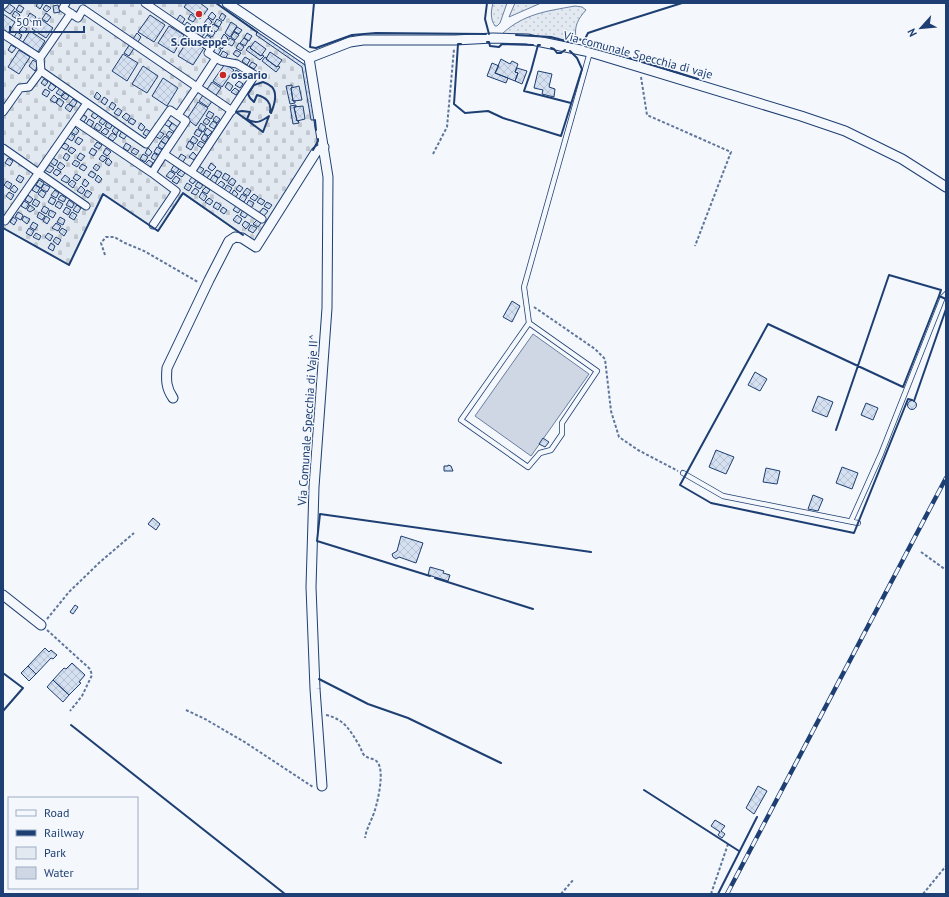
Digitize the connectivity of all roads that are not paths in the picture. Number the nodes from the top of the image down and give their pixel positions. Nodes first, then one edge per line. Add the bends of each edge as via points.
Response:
1 (66, 3) edge
2 (145, 3) edge
3 (227, 3) edge
4 (85, 6) edge
5 (71, 13) junction
6 (3, 34) edge
7 (590, 52) junction
8 (40, 58) junction
9 (216, 58) junction
10 (309, 58) junction
11 (40, 71) junction
12 (197, 87) junction
13 (87, 103) junction
14 (232, 110) junction
15 (3, 112) edge
16 (178, 115) junction
17 (75, 121) junction
18 (324, 147) junction
19 (3, 148) edge
20 (164, 154) junction
21 (39, 172) junction
22 (191, 172) junction
23 (152, 173) junction
24 (946, 187) edge
25 (86, 206) dead end
26 (262, 219) dead end
27 (5, 221) dead end
28 (153, 225) dead end
29 (946, 294) edge
30 (529, 323) junction
31 (173, 398) dead end
32 (682, 473) road end
33 (851, 521) junction
34 (858, 523) dead end
35 (3, 595) edge
36 (41, 625) road end
37 (322, 786) road end

1 - 5 street via 63,8
2 - 9 street via 211,48 208,53
3 - 10 street
4 - 5 street via 78,18
4 - 12 street
5 - 8 street
6 - 8 street
7 - 10 street, Via comunale Specchia di vaje via 527,40 493,38 363,40 350,42
7 - 24 street, Via comunale Specchia di vaje via 846,132 902,159
7 - 30 lane via 524,287
8 - 11 street
9 - 12 street
9 - 14 street via 237,64 255,76
10 - 18 street, Via Comunale Specchia di Vaje II^
11 - 13 street
11 - 15 street via 29,87 20,88
12 - 14 street
12 - 16 street
13 - 16 street via 146,144 170,110
13 - 17 street
14 - 22 street
16 - 20 street via 186,121
17 - 21 street
17 - 23 street
18 - 31 street via 316,152 256,247 242,238 235,237 229,241 167,368 166,381
18 - 37 street, Via Comunale Specchia di Vaje II^ via 328,176 328,308 314,487 311,587
19 - 21 street
20 - 22 street
20 - 23 street
21 - 25 street
21 - 27 street
22 - 26 street
23 - 28 street via 176,191
29 - 33 lane
30 - 30 lane via 461,420 528,467 540,453 550,450 562,434 562,423 596,371
32 - 33 lane via 723,496
33 - 34 lane
35 - 36 street

